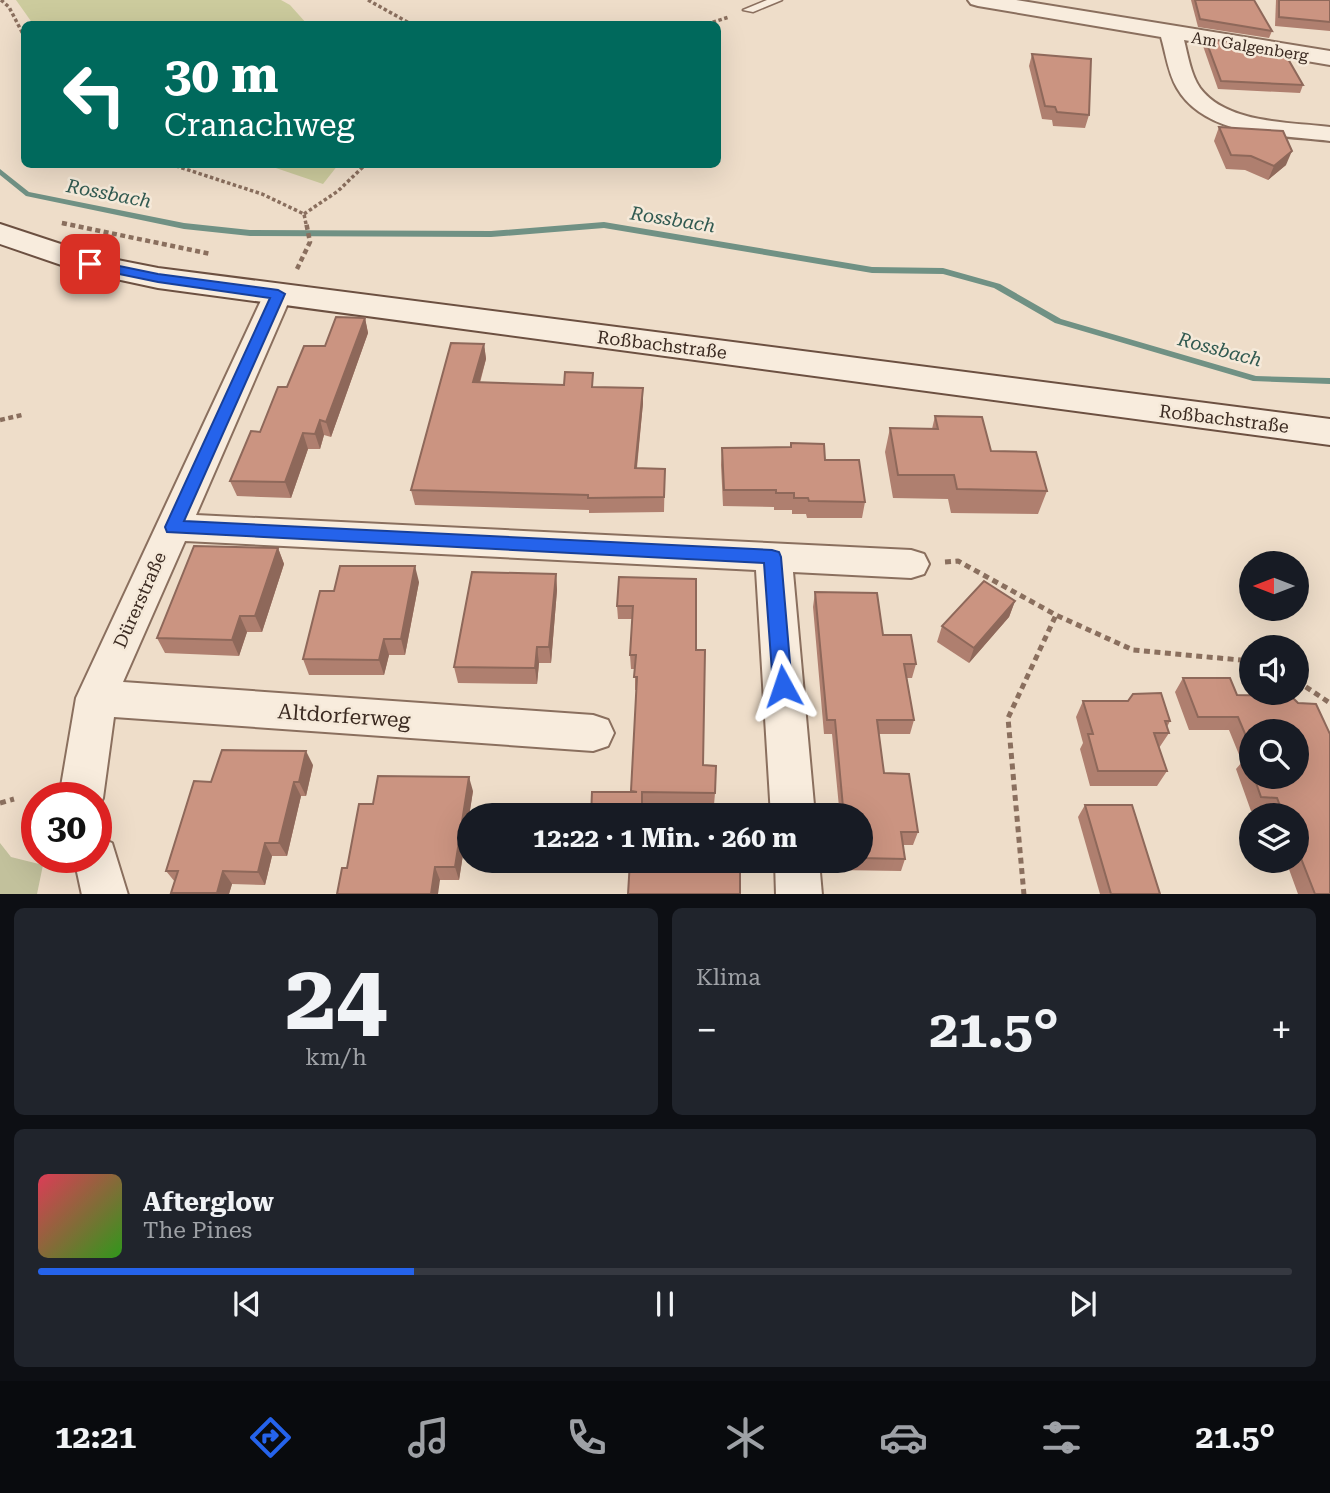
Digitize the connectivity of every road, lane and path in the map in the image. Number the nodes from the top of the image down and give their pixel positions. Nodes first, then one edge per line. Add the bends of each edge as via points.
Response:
1 (1, 0) edge
2 (368, 0) edge
3 (777, 0) edge
4 (978, 0) edge
5 (1080, 9) edge
6 (749, 10) dead end
7 (406, 21) edge
8 (21, 30) edge
9 (1171, 33) junction
10 (1330, 58) edge
11 (1330, 134) edge
12 (182, 168) edge
13 (362, 168) edge
14 (304, 214) junction
15 (0, 233) edge
16 (310, 242) dead end
17 (278, 294) junction
18 (22, 415) dead end
19 (0, 420) edge
20 (1330, 432) edge
21 (173, 527) junction
22 (772, 557) junction
23 (911, 564) joint
24 (1056, 615) junction
25 (1239, 659) edge
26 (1309, 689) edge
27 (96, 698) junction
28 (1330, 703) edge
29 (593, 733) dead end
30 (83, 782) edge
31 (15, 799) dead end
32 (0, 803) edge
33 (792, 803) edge
34 (100, 873) edge
35 (798, 873) edge
36 (105, 894) edge
37 (799, 894) edge
38 (1024, 894) edge

1 - 8 path
2 - 7 path
3 - 6 lane
4 - 5 street, Am Galgenberg
5 - 9 street, Am Galgenberg
9 - 10 street, Am Galgenberg
9 - 11 street, Am Galgenberg via 1189,88 1202,105 1230,118
12 - 14 path via 262,194
13 - 14 path
14 - 16 path
15 - 17 street, Roßbachstraße via 90,264
17 - 20 street, Roßbachstraße
17 - 21 street, Dürerstraße
18 - 19 path
21 - 22 street
21 - 27 street, Dürerstraße
22 - 23 street
22 - 33 street
23 - 24 path via 958,561
24 - 25 path via 1133,650
24 - 38 path via 1008,718
26 - 28 path
27 - 29 street, Altdorferweg
27 - 30 street, Dürerstraße
31 - 32 path
34 - 36 street
35 - 37 street

